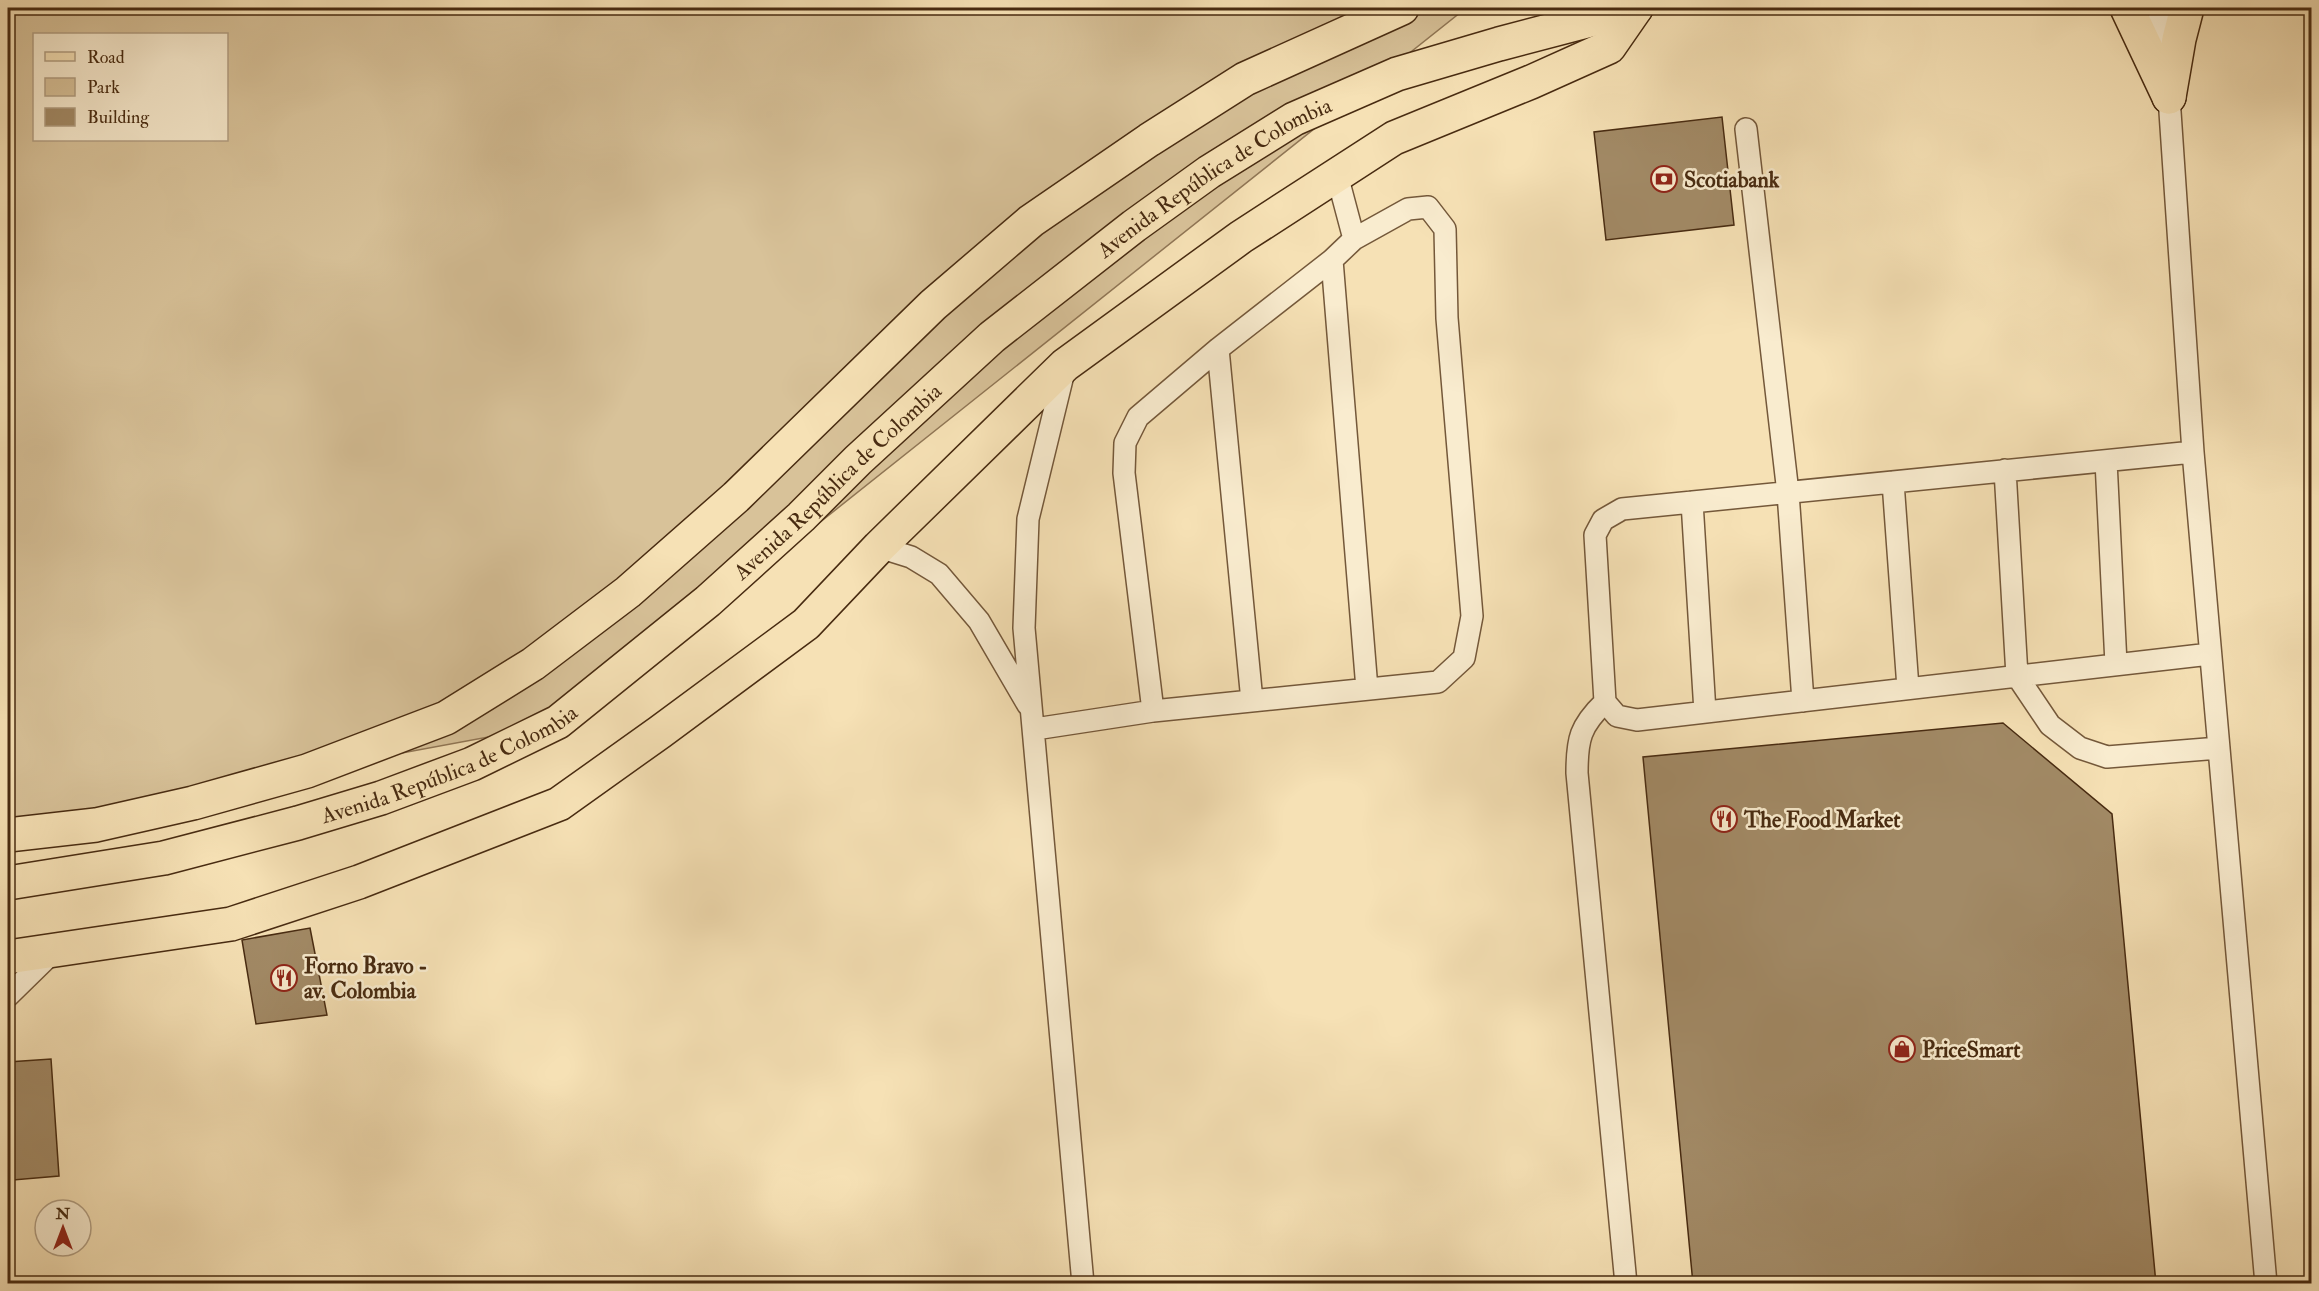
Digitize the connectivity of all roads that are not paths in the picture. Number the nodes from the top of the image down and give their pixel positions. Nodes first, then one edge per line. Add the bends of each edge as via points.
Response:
1 (1402, 8) edge
2 (1636, 8) edge
3 (2127, 8) edge
4 (2158, 8) edge
5 (2187, 8) edge
6 (2169, 97) junction
7 (1746, 129) dead end
8 (1337, 175) junction
9 (1354, 239) junction
10 (1332, 260) junction
11 (1218, 349) junction
12 (1065, 365) junction
13 (2193, 452) junction
14 (2106, 461) junction
15 (2005, 470) junction
16 (1893, 482) junction
17 (1788, 493) junction
18 (1692, 502) junction
19 (879, 547) junction
20 (2211, 654) junction
21 (2116, 664) junction
22 (2017, 676) junction
23 (1908, 688) junction
24 (1367, 689) junction
25 (1252, 701) junction
26 (1803, 701) junction
27 (1605, 702) junction
28 (1153, 711) junction
29 (1705, 712) junction
30 (1034, 722) junction
31 (2219, 748) junction
32 (8, 835) edge
33 (8, 883) edge
34 (56, 949) junction
35 (8, 957) edge
36 (8, 996) edge
37 (1083, 1284) edge
38 (1626, 1284) edge
39 (2266, 1284) edge

1 - 32 main road, Avenida República de Colombia via 1245,79 1031,221 933,305 736,497 628,592 533,664 446,718 307,771 193,802 96,825
2 - 8 main road via 1609,47 1394,138
2 - 33 main road, Avenida República de Colombia via 1397,74 1294,119 1209,172 992,338 717,593 558,722 472,764 298,823 164,858
3 - 6 main road
4 - 6 lane
5 - 6 main road
6 - 13 lane
7 - 17 lane
8 - 9 lane
8 - 12 main road via 1241,237
9 - 10 lane
9 - 24 lane via 1408,209 1428,207 1445,229 1447,318 1472,616 1464,658 1438,682
10 - 11 lane
10 - 24 lane
11 - 25 lane
11 - 28 lane via 1138,417 1125,443 1124,472
12 - 19 main road
12 - 30 lane via 1028,519 1024,628
13 - 14 lane
13 - 20 lane
14 - 15 lane
14 - 21 lane
15 - 16 lane
15 - 22 lane
16 - 17 lane
16 - 23 lane
17 - 18 lane
17 - 26 lane
18 - 27 lane via 1622,509 1603,520 1595,535
18 - 29 lane
19 - 30 lane via 911,557 939,574 979,621 1016,681
19 - 34 main road via 806,624 559,804 359,882 231,924
20 - 21 lane
20 - 31 lane
21 - 22 lane
22 - 23 lane
22 - 31 lane via 2050,725 2080,748 2107,757
23 - 26 lane
24 - 25 lane
25 - 28 lane
26 - 29 lane
27 - 29 lane via 1617,716 1637,720
27 - 38 lane via 1589,718 1577,746 1577,773
28 - 30 lane
30 - 37 lane
31 - 39 lane
34 - 35 main road
34 - 36 lane

